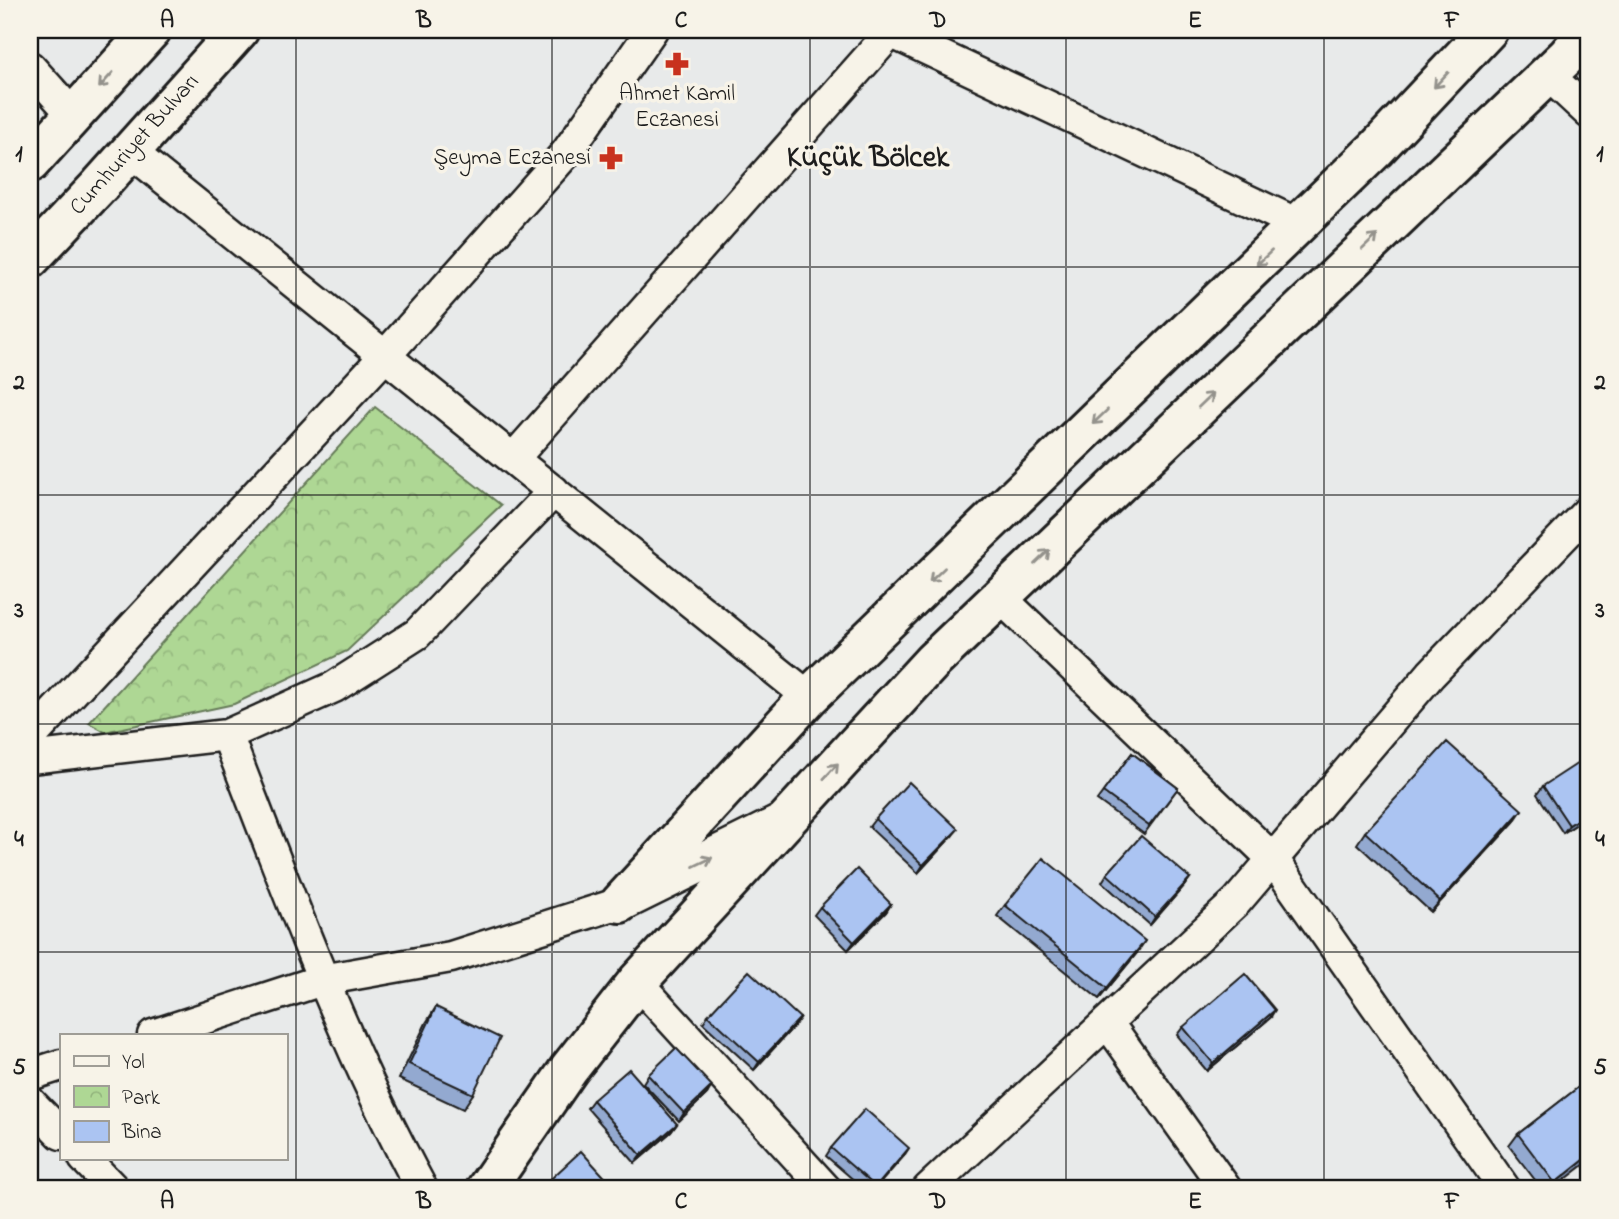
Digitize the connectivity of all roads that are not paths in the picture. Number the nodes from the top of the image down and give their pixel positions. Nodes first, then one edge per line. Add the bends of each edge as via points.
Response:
1 (151, 30) edge
2 (239, 30) edge
3 (652, 30) edge
4 (1488, 30) edge
5 (1588, 30) edge
6 (888, 31) edge
7 (30, 67) edge
8 (1547, 74) junction
9 (1589, 113) edge
10 (74, 116) junction
11 (130, 151) junction
12 (30, 163) edge
13 (1298, 224) junction
14 (30, 258) edge
15 (385, 356) junction
16 (513, 459) junction
17 (554, 491) junction
18 (1589, 510) edge
19 (1000, 597) junction
20 (809, 697) junction
21 (227, 735) junction
22 (30, 738) edge
23 (30, 758) edge
24 (784, 821) junction
25 (1273, 859) junction
26 (620, 903) junction
27 (322, 980) junction
28 (637, 982) junction
29 (1107, 1022) junction
30 (156, 1034) edge
31 (60, 1065) edge
32 (30, 1075) edge
33 (30, 1101) edge
34 (60, 1134) edge
35 (85, 1160) edge
36 (114, 1189) edge
37 (422, 1189) edge
38 (486, 1189) edge
39 (826, 1189) edge
40 (928, 1189) edge
41 (1226, 1189) edge
42 (1505, 1189) edge

1 -> 10 main road
2 - 11 main road, Cumhuriyet Bulvarı
3 - 15 street via 566,153
4 -> 13 main road
5 - 8 main road
6 - 13 street
6 - 16 street
7 - 10 street
8 - 9 street
19 -> 8 main road
10 - 12 main road
11 - 14 main road, Cumhuriyet Bulvarı
11 - 15 street
13 -> 20 main road
15 - 16 street
15 - 22 street
16 - 17 street
17 - 20 street
17 - 21 street via 417,634 334,687
18 - 25 street via 1431,674
24 -> 19 main road via 933,661
19 - 25 street
20 - 26 main road
21 - 23 street
21 - 27 street
26 -> 24 street
24 - 28 main road
25 - 29 street via 1237,901
25 - 42 street
26 - 27 street via 451,957
27 - 30 street
27 - 37 street
28 - 38 main road via 569,1069
28 - 39 street
29 - 40 street
29 - 41 street
31 - 32 street
33 - 34 street
35 - 36 street

